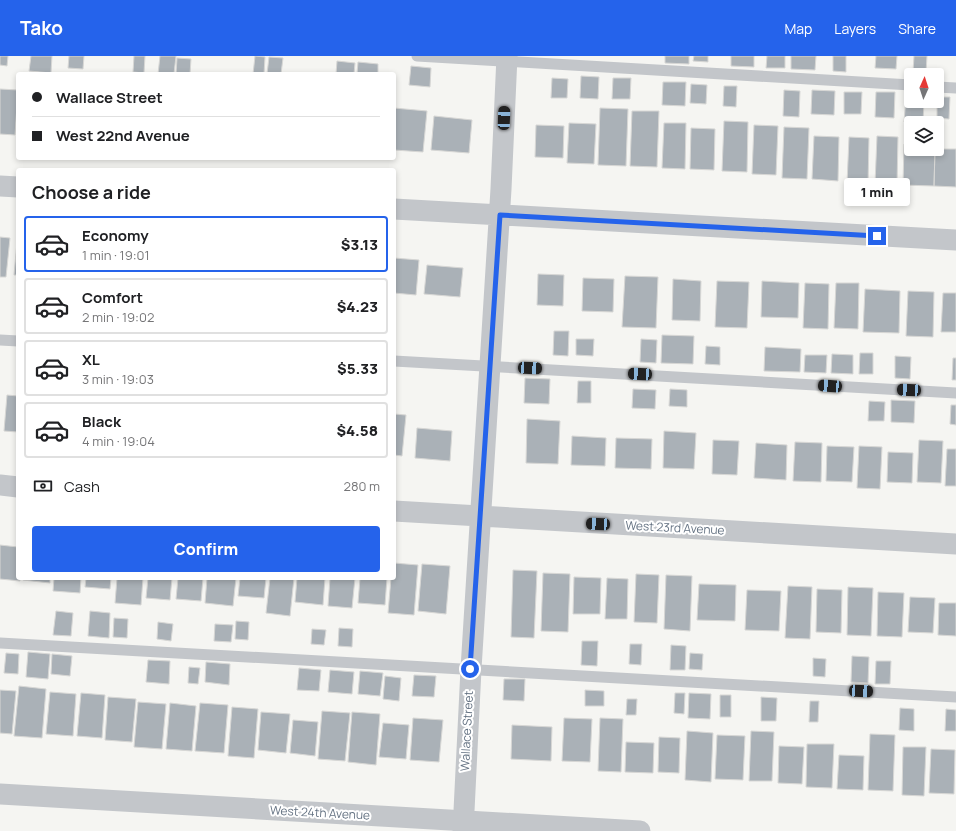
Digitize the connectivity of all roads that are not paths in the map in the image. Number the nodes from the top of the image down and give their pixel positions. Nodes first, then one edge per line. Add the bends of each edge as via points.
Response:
1 (417, 56) edge
2 (507, 58) edge
3 (904, 86) edge
4 (944, 87) edge
5 (956, 88) edge
6 (0, 186) edge
7 (16, 187) edge
8 (396, 209) edge
9 (500, 215) junction
10 (956, 240) edge
11 (0, 340) edge
12 (16, 341) edge
13 (396, 360) edge
14 (490, 366) junction
15 (956, 393) edge
16 (0, 485) edge
17 (16, 487) edge
18 (396, 511) edge
19 (480, 517) junction
20 (956, 544) edge
21 (0, 643) edge
22 (470, 669) junction
23 (956, 697) edge
24 (0, 794) edge
25 (463, 826) edge
26 (640, 831) edge

1 - 2 lane
2 - 3 lane
2 - 9 street, Wallace Street
4 - 5 lane
6 - 7 street
8 - 9 street
9 - 10 street
9 - 14 street, Wallace Street
11 - 12 lane
13 - 14 lane
14 - 15 lane
14 - 19 street, Wallace Street
16 - 17 street
18 - 19 street, West 23rd Avenue
19 - 20 street, West 23rd Avenue
19 - 22 street, Wallace Street
21 - 22 lane
22 - 23 lane
22 - 25 street, Wallace Street
24 - 25 street, West 24th Avenue
25 - 26 street, West 24th Avenue

